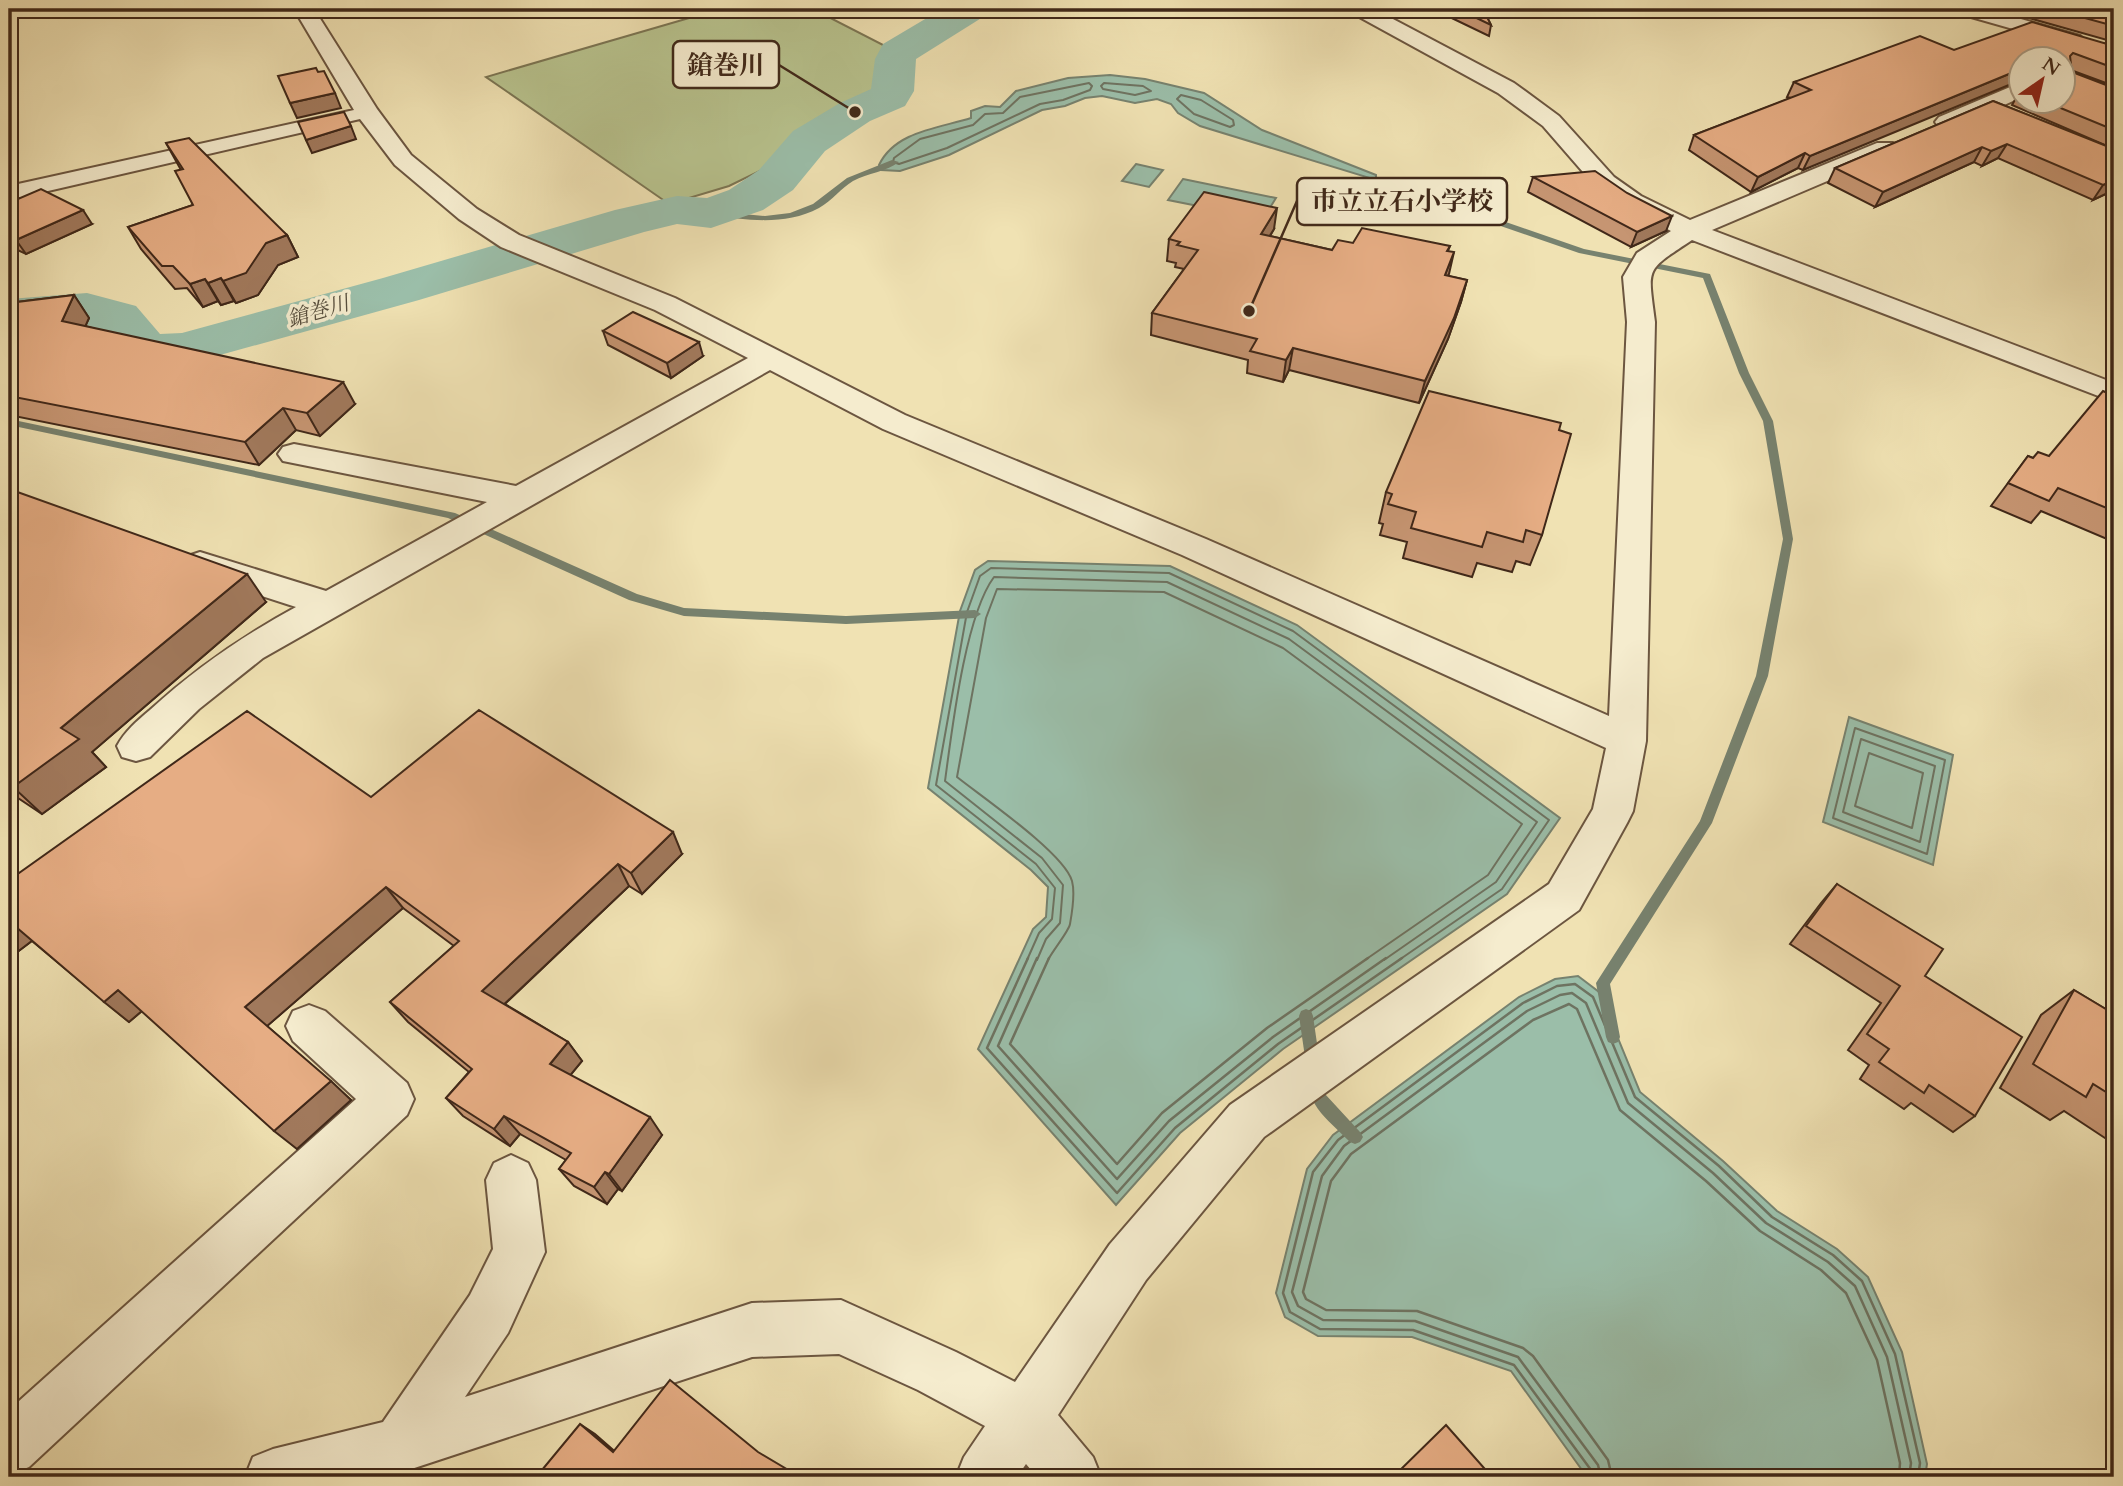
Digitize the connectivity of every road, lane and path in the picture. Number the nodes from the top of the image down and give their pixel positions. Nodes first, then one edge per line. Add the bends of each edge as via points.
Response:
1 (304, 9) edge
2 (1359, 9) edge
3 (1964, 9) edge
4 (2094, 46) edge
5 (2008, 95) edge
6 (1986, 105) junction
7 (367, 112) junction
8 (2008, 115) edge
9 (9, 193) edge
10 (1689, 230) junction
11 (770, 358) junction
12 (2114, 393) edge
13 (294, 454) dead end
14 (521, 498) junction
15 (181, 558) edge
16 (330, 605) junction
17 (1627, 741) junction
18 (136, 746) dead end
19 (309, 1026) dead end
20 (511, 1180) dead end
21 (1023, 1416) junction
22 (400, 1446) junction
23 (9, 1447) edge
24 (273, 1477) edge
25 (984, 1477) edge
26 (1073, 1477) edge

1 - 7 street
2 - 10 street via 1506,88 1551,121 1605,182
3 - 4 street
5 - 6 street
6 - 8 street
6 - 10 street
7 - 9 street
7 - 11 street via 404,160 436,190 510,241 665,304
10 - 12 street
10 - 17 street via 1646,260 1636,278 1641,322
11 - 14 street
11 - 17 street via 894,422 1194,547
13 - 14 street
14 - 16 street
15 - 16 street
16 - 18 street via 250,649
17 - 21 street via 1613,811 1564,897 1247,1121 1128,1262
19 - 23 street via 390,1099
20 - 22 street via 519,1252 489,1314
21 - 22 street via 841,1327 752,1329
21 - 25 street
21 - 26 street
22 - 24 street

